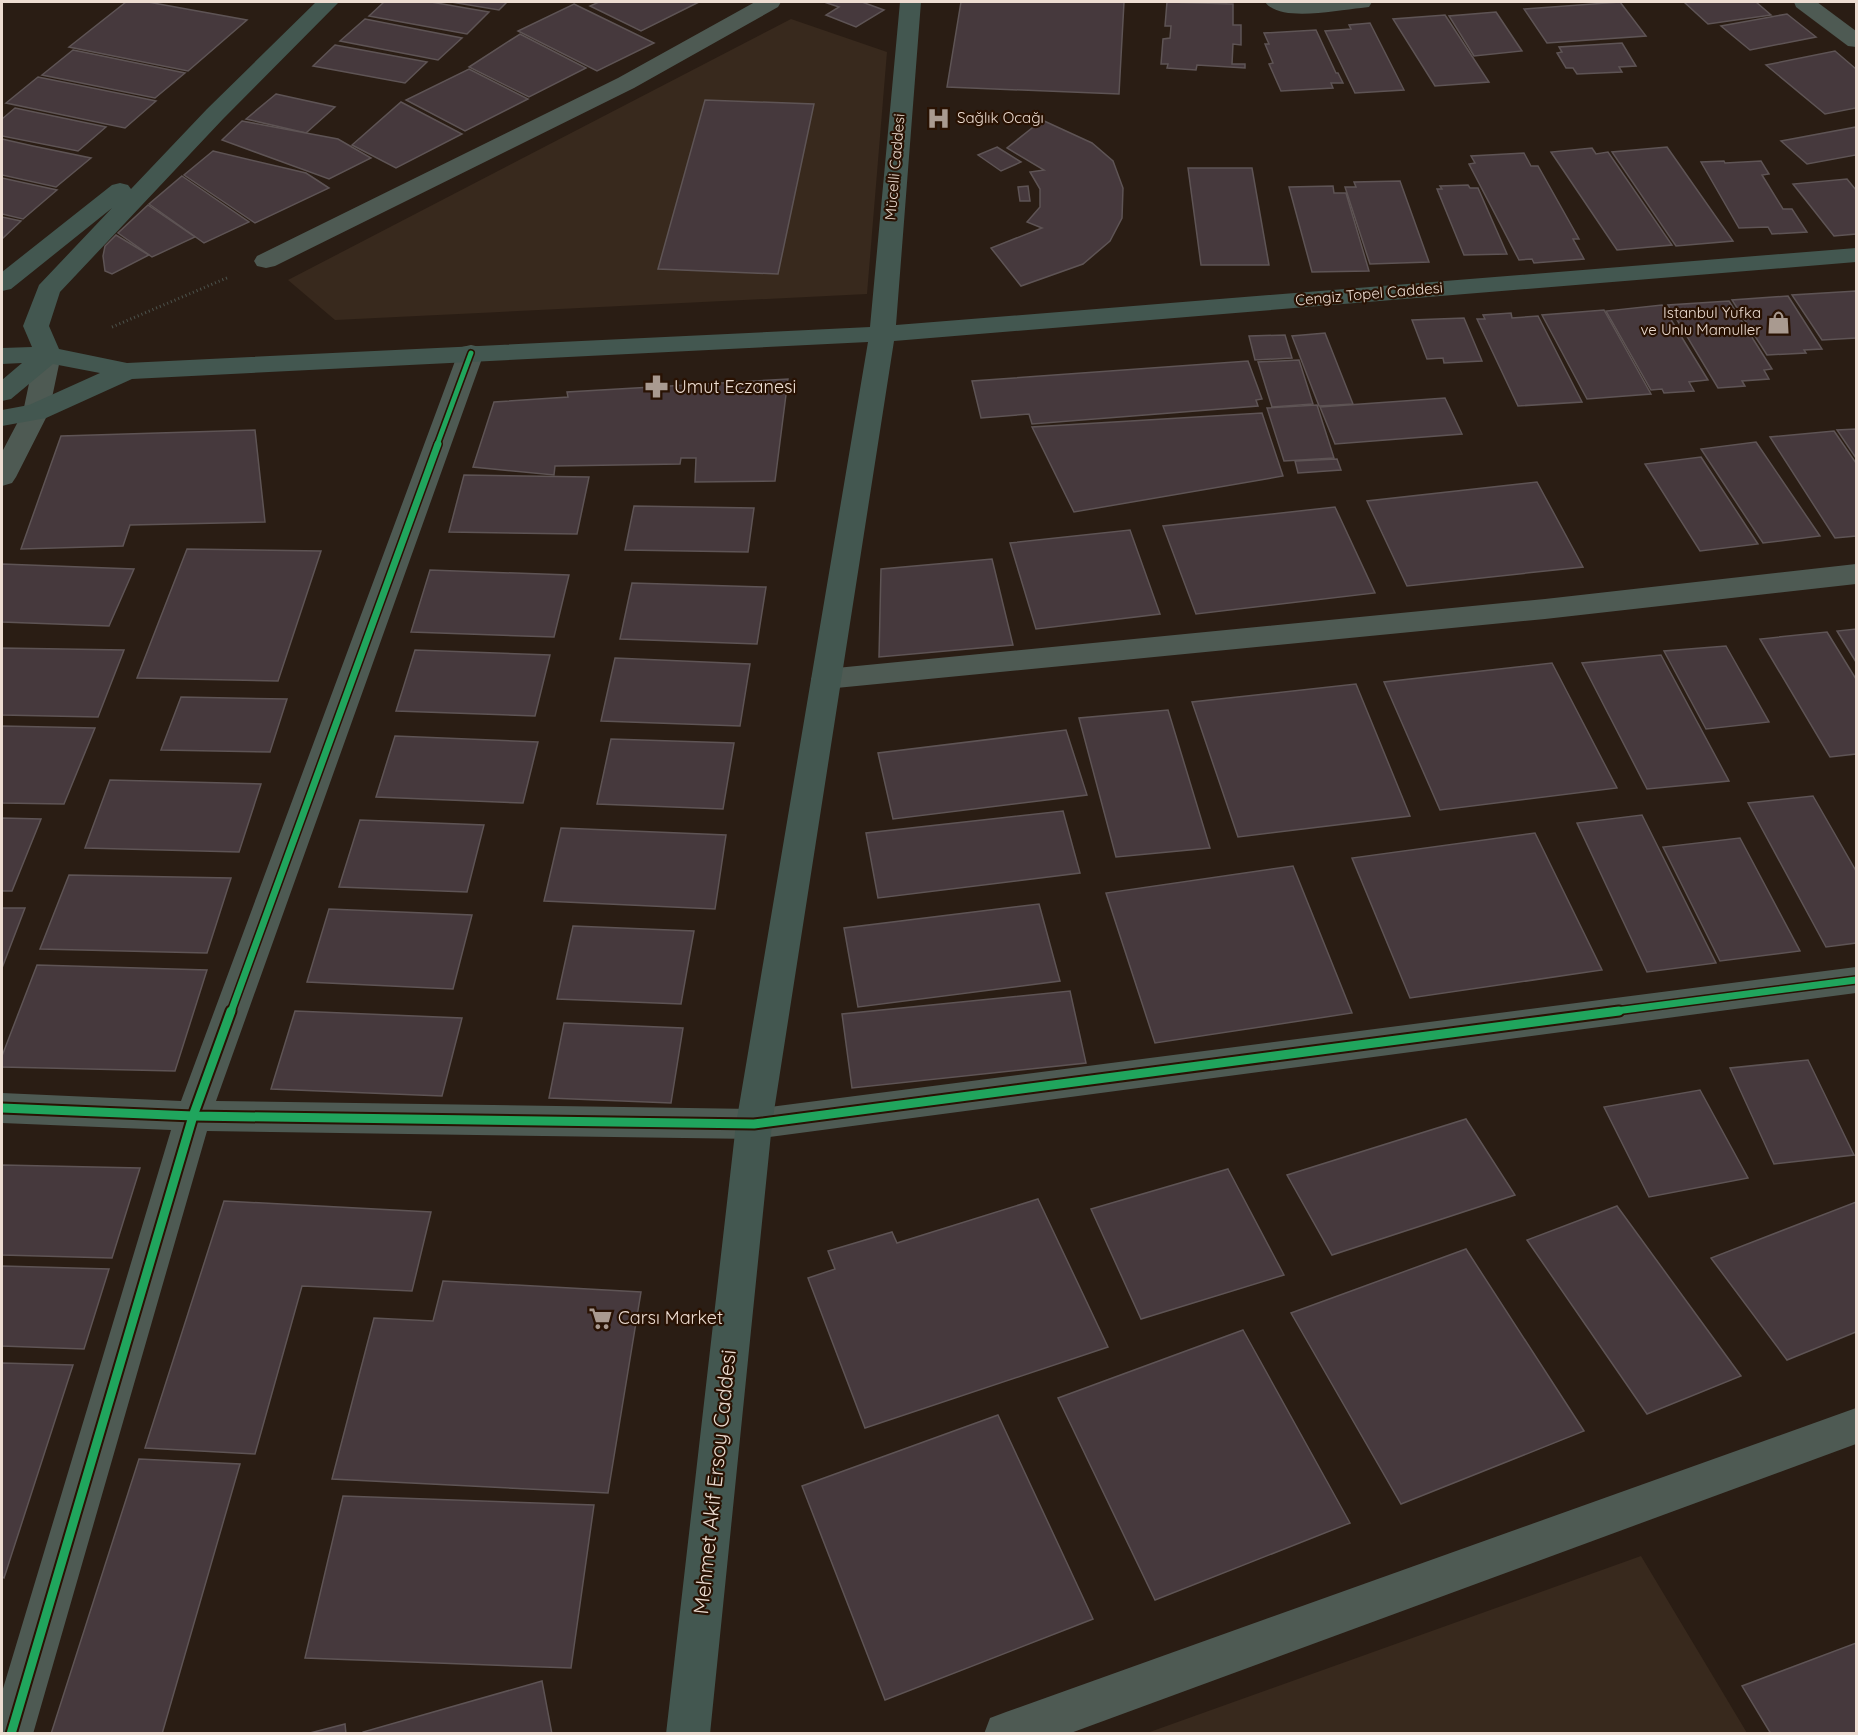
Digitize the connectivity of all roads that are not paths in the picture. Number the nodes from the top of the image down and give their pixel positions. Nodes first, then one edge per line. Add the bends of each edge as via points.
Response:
1 (328, 2) edge
2 (770, 2) edge
3 (909, 2) edge
4 (1276, 2) edge
5 (1361, 2) edge
6 (1804, 2) edge
7 (1857, 41) edge
8 (215, 114) junction
9 (1857, 255) edge
10 (266, 261) road end
11 (2, 284) edge
12 (882, 334) junction
13 (471, 353) junction
14 (48, 355) junction
15 (2, 356) edge
16 (127, 371) junction
17 (2, 393) edge
18 (36, 412) junction
19 (2, 418) edge
20 (2, 477) edge
21 (1857, 574) edge
22 (826, 679) junction
23 (1857, 980) edge
24 (2, 1108) edge
25 (193, 1116) junction
26 (754, 1124) junction
27 (1857, 1426) edge
28 (11, 1734) edge
29 (688, 1734) edge
30 (1006, 1734) edge

1 - 8 main road
2 - 10 street via 626,83
3 - 12 main road, Mücelli Caddesi
4 - 5 street via 1287,8
6 - 7 street
8 - 11 main road
8 - 14 main road via 48,290 36,326
9 - 12 main road, Cengiz Topel Caddesi
12 - 13 main road, Cengiz Topel Caddesi
12 - 22 main road, Mücelli Caddesi
13 - 16 main road, Cengiz Topel Caddesi
13 - 25 street
14 - 15 main road
14 - 16 main road
14 - 17 main road
14 - 18 street
16 - 18 main road
18 - 19 main road
18 - 20 street
21 - 22 street via 1545,609
22 - 26 main road, Mehmet Akif Ersoy Caddesi
23 - 26 street
24 - 25 street
25 - 26 street
25 - 28 street
26 - 29 main road, Mehmet Akif Ersoy Caddesi
27 - 30 street

